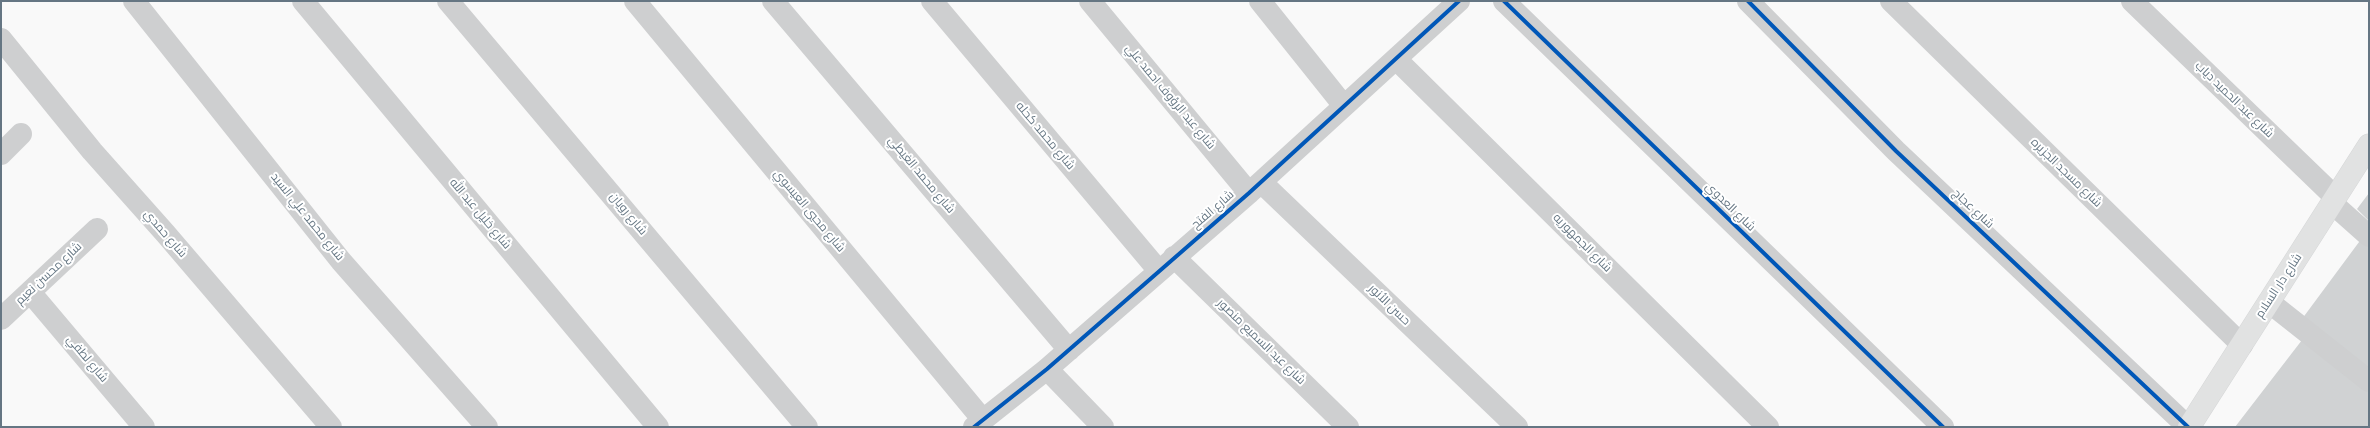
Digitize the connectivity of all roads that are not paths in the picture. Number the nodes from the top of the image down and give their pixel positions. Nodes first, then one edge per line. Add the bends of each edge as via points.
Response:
1 (134, 1) edge
2 (303, 1) edge
3 (448, 1) edge
4 (635, 1) edge
5 (773, 1) edge
6 (932, 1) edge
7 (1090, 1) edge
8 (1260, 1) edge
9 (1459, 1) edge
10 (1504, 1) edge
11 (1748, 1) edge
12 (1891, 1) edge
13 (2132, 1) edge
14 (1, 39) edge
15 (1396, 59) junction
16 (1344, 106) junction
17 (21, 134) dead end
18 (2369, 145) edge
19 (1, 154) edge
20 (1255, 187) junction
21 (2334, 201) junction
22 (97, 229) dead end
23 (2369, 236) edge
24 (1166, 264) junction
25 (30, 292) junction
26 (2269, 302) junction
27 (1, 319) edge
28 (2242, 345) junction
29 (1069, 350) junction
30 (1048, 369) junction
31 (2369, 382) edge
32 (979, 424) edge
33 (144, 427) edge
34 (331, 427) edge
35 (487, 427) edge
36 (658, 427) edge
37 (807, 427) edge
38 (1104, 427) edge
39 (1348, 427) edge
40 (1517, 427) edge
41 (1768, 427) edge
42 (1943, 427) edge
43 (2189, 427) edge

1 - 35 street, شارع محمد علي السيد via 341,261
2 - 36 street, شارع خليل عبد الله
3 - 37 street, شارع رويان
4 - 32 street, شارع محيي العيسوي
5 - 29 street, شارع محمد الغيطي
6 - 24 street, شارع محمد كحله
7 - 20 street, شارع عبد الرؤوف احمد علي
8 - 16 street
9 - 15 street, شارع الفتح
10 - 42 street, شارع العدوي
11 - 43 street, شارع عجاج via 1896,151
12 - 28 street, شارع مسجد الجزيره
13 - 21 street, شارع عبد الحميد دياب
14 - 34 street, شارع حمدي via 92,152
15 - 16 street, شارع الفتح
15 - 41 street, شارع الجمهوريه
16 - 20 street, شارع الفتح
17 - 19 street
18 - 21 main road, شارع دار السلام
20 - 24 street, شارع الفتح
20 - 40 street, حسن الأنور
21 - 23 street, شارع عبد الحميد دياب
21 - 26 main road, شارع دار السلام
22 - 25 street, شارع محسن نعيم
24 - 29 street, شارع الفتح
24 - 39 street, شارع عبد السميع منصور
25 - 27 street, شارع محسن نعيم
25 - 33 street, شارع لطفي
26 - 28 main road, شارع دار السلام
26 - 31 street
28 - 43 main road, شارع دار السلام
29 - 30 street, شارع الفتح
30 - 32 street, شارع الفتح
30 - 38 street

